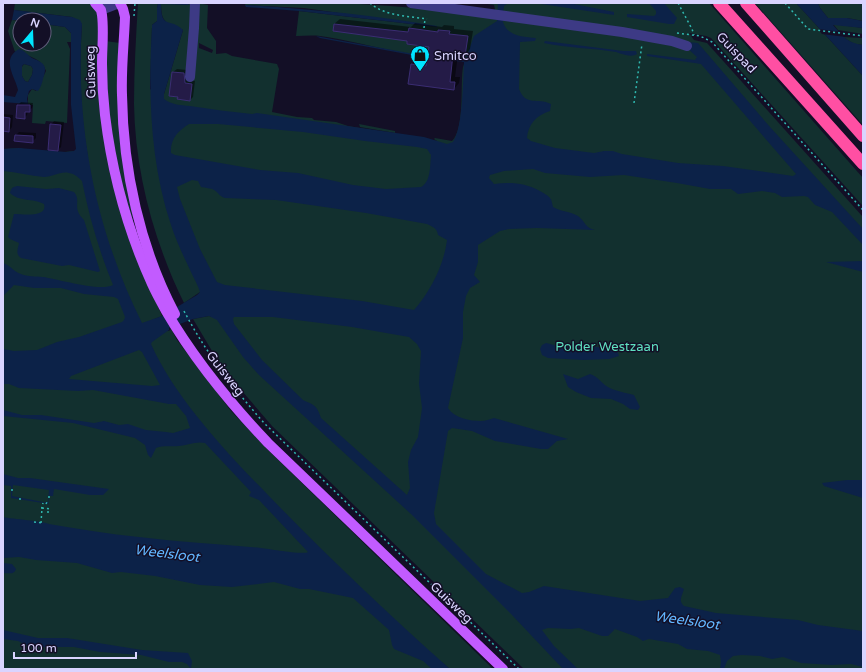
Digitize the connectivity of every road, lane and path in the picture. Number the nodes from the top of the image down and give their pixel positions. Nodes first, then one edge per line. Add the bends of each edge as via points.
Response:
1 (120, 3) edge
2 (135, 3) edge
3 (195, 3) edge
4 (370, 3) edge
5 (410, 3) edge
6 (678, 3) edge
7 (719, 3) edge
8 (746, 3) edge
9 (785, 3) edge
10 (98, 7) edge
11 (134, 16) dead end
12 (424, 28) dead end
13 (671, 32) dead end
14 (694, 35) junction
15 (863, 36) edge
16 (687, 46) dead end
17 (641, 54) dead end
18 (190, 77) dead end
19 (634, 103) dead end
20 (863, 136) edge
21 (863, 164) edge
22 (863, 210) edge
23 (169, 309) junction
24 (183, 326) junction
25 (43, 503) dead end
26 (42, 508) junction
27 (48, 510) dead end
28 (34, 522) dead end
29 (503, 669) edge
30 (519, 669) edge

1 - 10 street
1 - 23 main road, Guisweg via 125,17 122,95 128,171 145,239
2 - 11 path
3 - 18 street
4 - 12 path via 376,9 426,19
5 - 16 street via 622,32
6 - 14 path
7 - 21 highway
8 - 20 highway
9 - 15 path via 806,28
10 - 23 main road, Guisweg via 103,21 103,89 112,160 137,248 152,286
13 - 14 path, Guispad
14 - 22 path, Guispad via 716,45
17 - 19 path
23 - 24 main road, Guisweg
24 - 29 main road, Guisweg via 209,374 246,420
24 - 30 path via 265,424
25 - 26 path
26 - 27 path
26 - 28 path via 42,523

